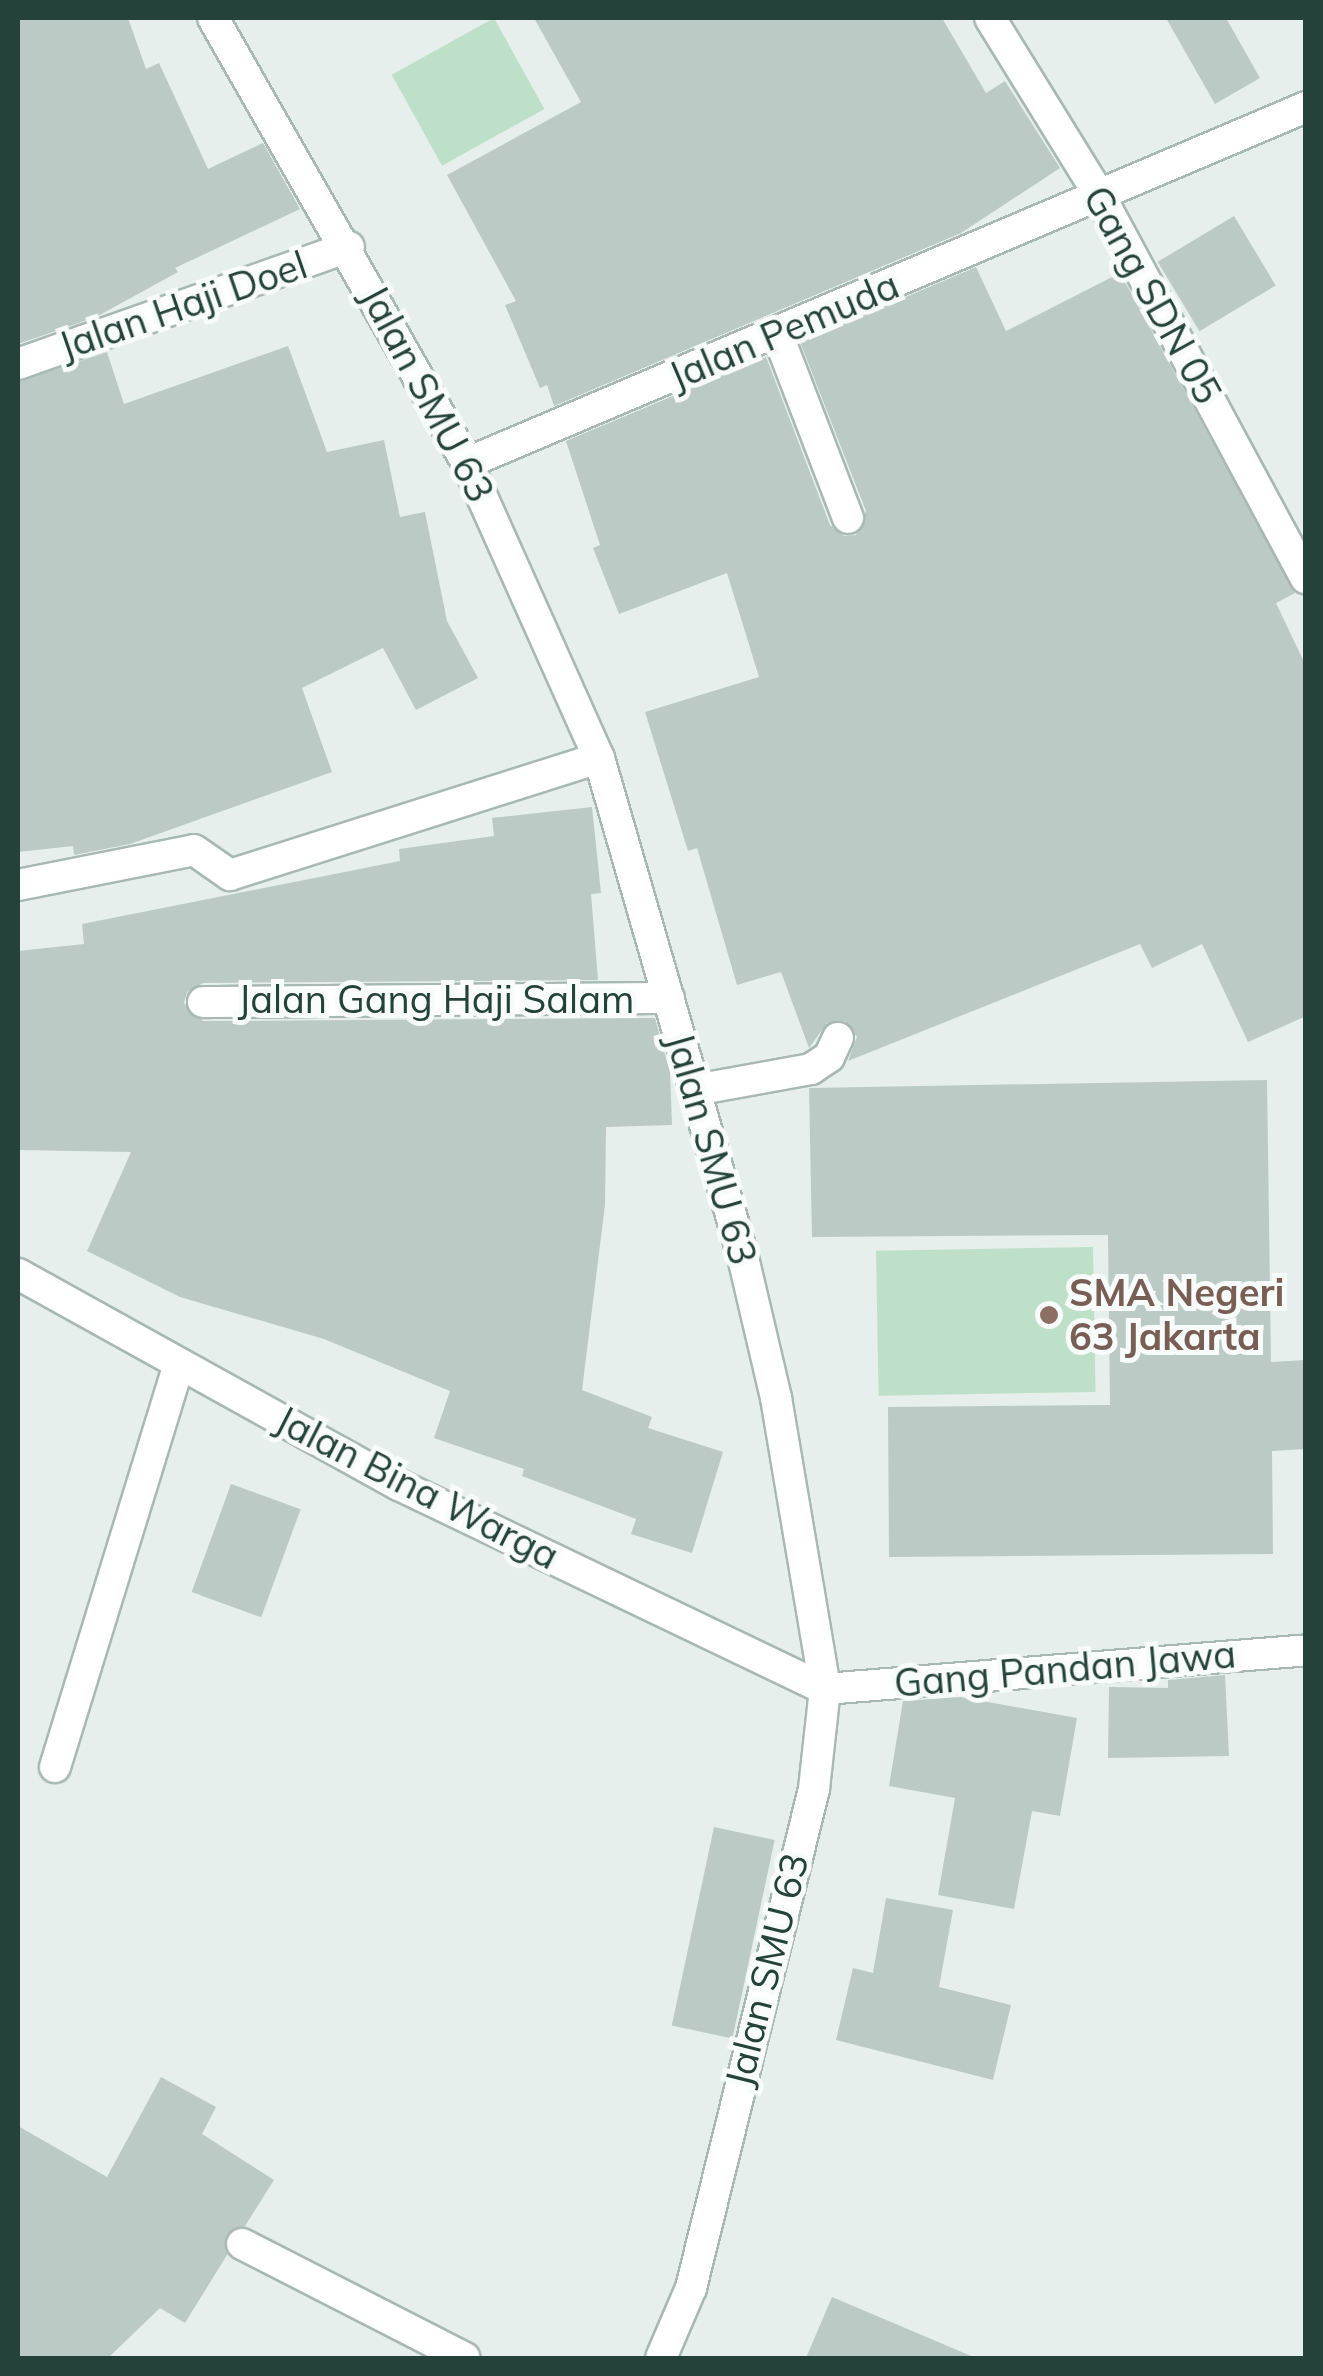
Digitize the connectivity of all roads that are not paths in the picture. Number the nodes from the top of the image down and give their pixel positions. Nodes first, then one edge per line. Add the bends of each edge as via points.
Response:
1 (212, 18) edge
2 (990, 18) edge
3 (1306, 106) edge
4 (1101, 198) junction
5 (349, 247) junction
6 (778, 333) junction
7 (18, 364) edge
8 (467, 463) junction
9 (848, 518) dead end
10 (1306, 578) edge
11 (599, 758) junction
12 (18, 885) edge
13 (668, 998) junction
14 (203, 1002) dead end
15 (838, 1038) dead end
16 (695, 1090) junction
17 (18, 1274) edge
18 (179, 1365) junction
19 (1306, 1650) edge
20 (825, 1689) junction
21 (56, 1767) dead end
22 (242, 2244) dead end
23 (465, 2358) edge
24 (661, 2358) edge

1 - 5 street, Jalan SMU 63
2 - 4 street, Gang SDN 05
3 - 4 street, Jalan Pemuda
4 - 6 street, Jalan Pemuda
4 - 10 street, Gang SDN 05
5 - 7 street, Jalan Haji Doel
5 - 8 street, Jalan SMU 63
6 - 8 street, Jalan Pemuda
6 - 9 street
8 - 11 street, Jalan SMU 63
11 - 12 street via 230,875 194,850
11 - 13 street, Jalan SMU 63
13 - 14 street, Jalan Gang Haji Salam
13 - 16 street, Jalan SMU 63
15 - 16 street via 829,1057 811,1069
16 - 20 street, Jalan SMU 63 via 776,1398
17 - 18 street, Jalan Bina Warga
18 - 20 street, Jalan Bina Warga via 399,1486
18 - 21 street
19 - 20 street, Gang Pandan Jawa
20 - 24 street, Jalan SMU 63 via 814,1789 690,2288
22 - 23 street

